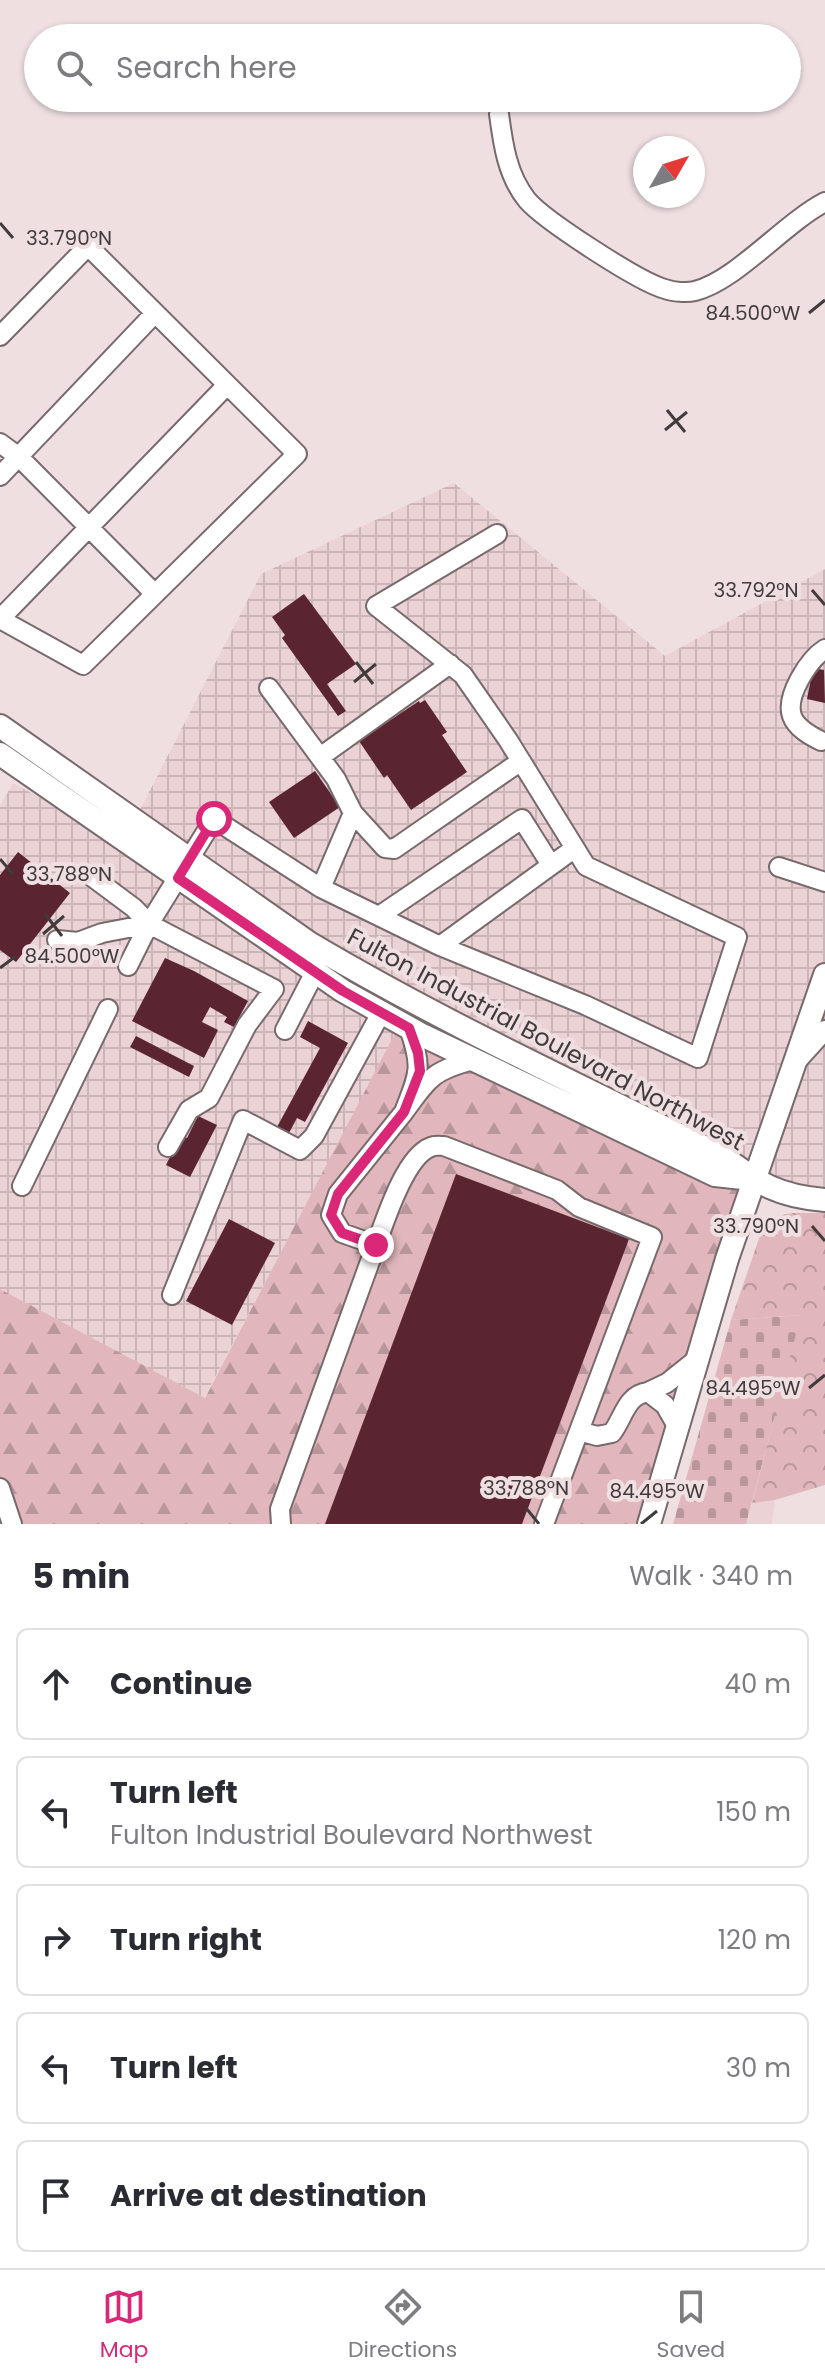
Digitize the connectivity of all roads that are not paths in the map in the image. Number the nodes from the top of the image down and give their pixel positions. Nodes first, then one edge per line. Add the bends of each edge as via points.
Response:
1 (499, 114) dead end
2 (825, 202) edge
3 (155, 313) junction
4 (0, 336) edge
5 (227, 385) junction
6 (0, 443) edge
7 (19, 457) junction
8 (0, 476) edge
9 (90, 527) junction
10 (497, 534) dead end
11 (155, 594) junction
12 (0, 619) edge
13 (825, 649) edge
14 (450, 664) junction
15 (269, 688) dead end
16 (0, 726) edge
17 (821, 741) dead end
18 (0, 754) edge
19 (320, 757) junction
20 (521, 761) junction
21 (353, 813) junction
22 (575, 848) junction
23 (190, 858) junction
24 (551, 865) junction
25 (779, 867) dead end
26 (91, 876) dead end
27 (178, 878) junction
28 (825, 882) edge
29 (321, 888) junction
30 (379, 916) junction
31 (149, 924) junction
32 (57, 940) dead end
33 (440, 946) junction
34 (128, 966) dead end
35 (315, 972) junction
36 (825, 975) edge
37 (108, 1009) dead end
38 (381, 1013) junction
39 (409, 1028) junction
40 (285, 1030) dead end
41 (825, 1030) edge
42 (473, 1060) junction
43 (795, 1063) junction
44 (404, 1112) junction
45 (168, 1147) dead end
46 (753, 1180) junction
47 (22, 1186) dead end
48 (825, 1200) edge
49 (376, 1245) junction
50 (172, 1295) dead end
51 (697, 1359) junction
52 (648, 1392) junction
53 (677, 1426) junction
54 (579, 1431) junction
55 (0, 1488) edge
56 (12, 1524) edge
57 (281, 1524) edge
58 (544, 1524) edge
59 (649, 1524) edge

1 - 2 street via 514,180 528,200 554,223 666,290 692,292 718,283
3 - 4 street via 88,246
3 - 5 street
3 - 7 street
5 - 9 street
5 - 11 street via 297,454
6 - 7 street
7 - 8 street
7 - 9 street
9 - 11 street
9 - 12 street
10 - 14 street via 376,606
11 - 12 street via 83,665
13 - 17 street via 811,658 791,707 797,725
14 - 19 street
14 - 20 street
15 - 19 street
16 - 23 main road, Fulton Industrial Boulevard Northwest
18 - 27 main road, Fulton Industrial Boulevard Northwest
19 - 21 street
20 - 21 street via 394,849 385,848
20 - 22 street
21 - 29 street
22 - 24 street
22 - 33 street via 586,866 737,937 698,1058
23 - 27 street
23 - 29 street via 214,819
23 - 46 main road, Fulton Industrial Boulevard Northwest via 353,969 430,1013 722,1156
24 - 30 street via 522,819
24 - 33 street
25 - 28 street
26 - 31 street
27 - 31 street
27 - 35 main road, Fulton Industrial Boulevard Northwest
29 - 30 street
30 - 33 street
31 - 32 street via 78,942
31 - 34 street
31 - 45 street via 274,989 247,1025 209,1098 189,1110
35 - 38 main road, Fulton Industrial Boulevard Northwest
35 - 40 street
36 - 43 main road
37 - 47 street via 73,1100
38 - 39 main road, Fulton Industrial Boulevard Northwest
38 - 50 street via 314,1136 300,1150 243,1120
39 - 42 main road, Fulton Industrial Boulevard Northwest
39 - 44 street via 420,1071
41 - 43 street
42 - 44 street via 430,1076
42 - 46 main road, Fulton Industrial Boulevard Northwest via 715,1175
43 - 46 main road
44 - 49 street via 338,1194 331,1215 342,1233
46 - 48 main road, Fulton Industrial Boulevard Northwest via 791,1197
46 - 51 main road
49 - 54 street via 398,1189 418,1157 431,1147 444,1146 557,1190 579,1207 652,1237
49 - 57 street via 280,1509
51 - 52 street
51 - 53 main road
52 - 53 street via 665,1405
52 - 54 street via 628,1402 612,1433
53 - 59 main road
54 - 58 street
55 - 56 street

